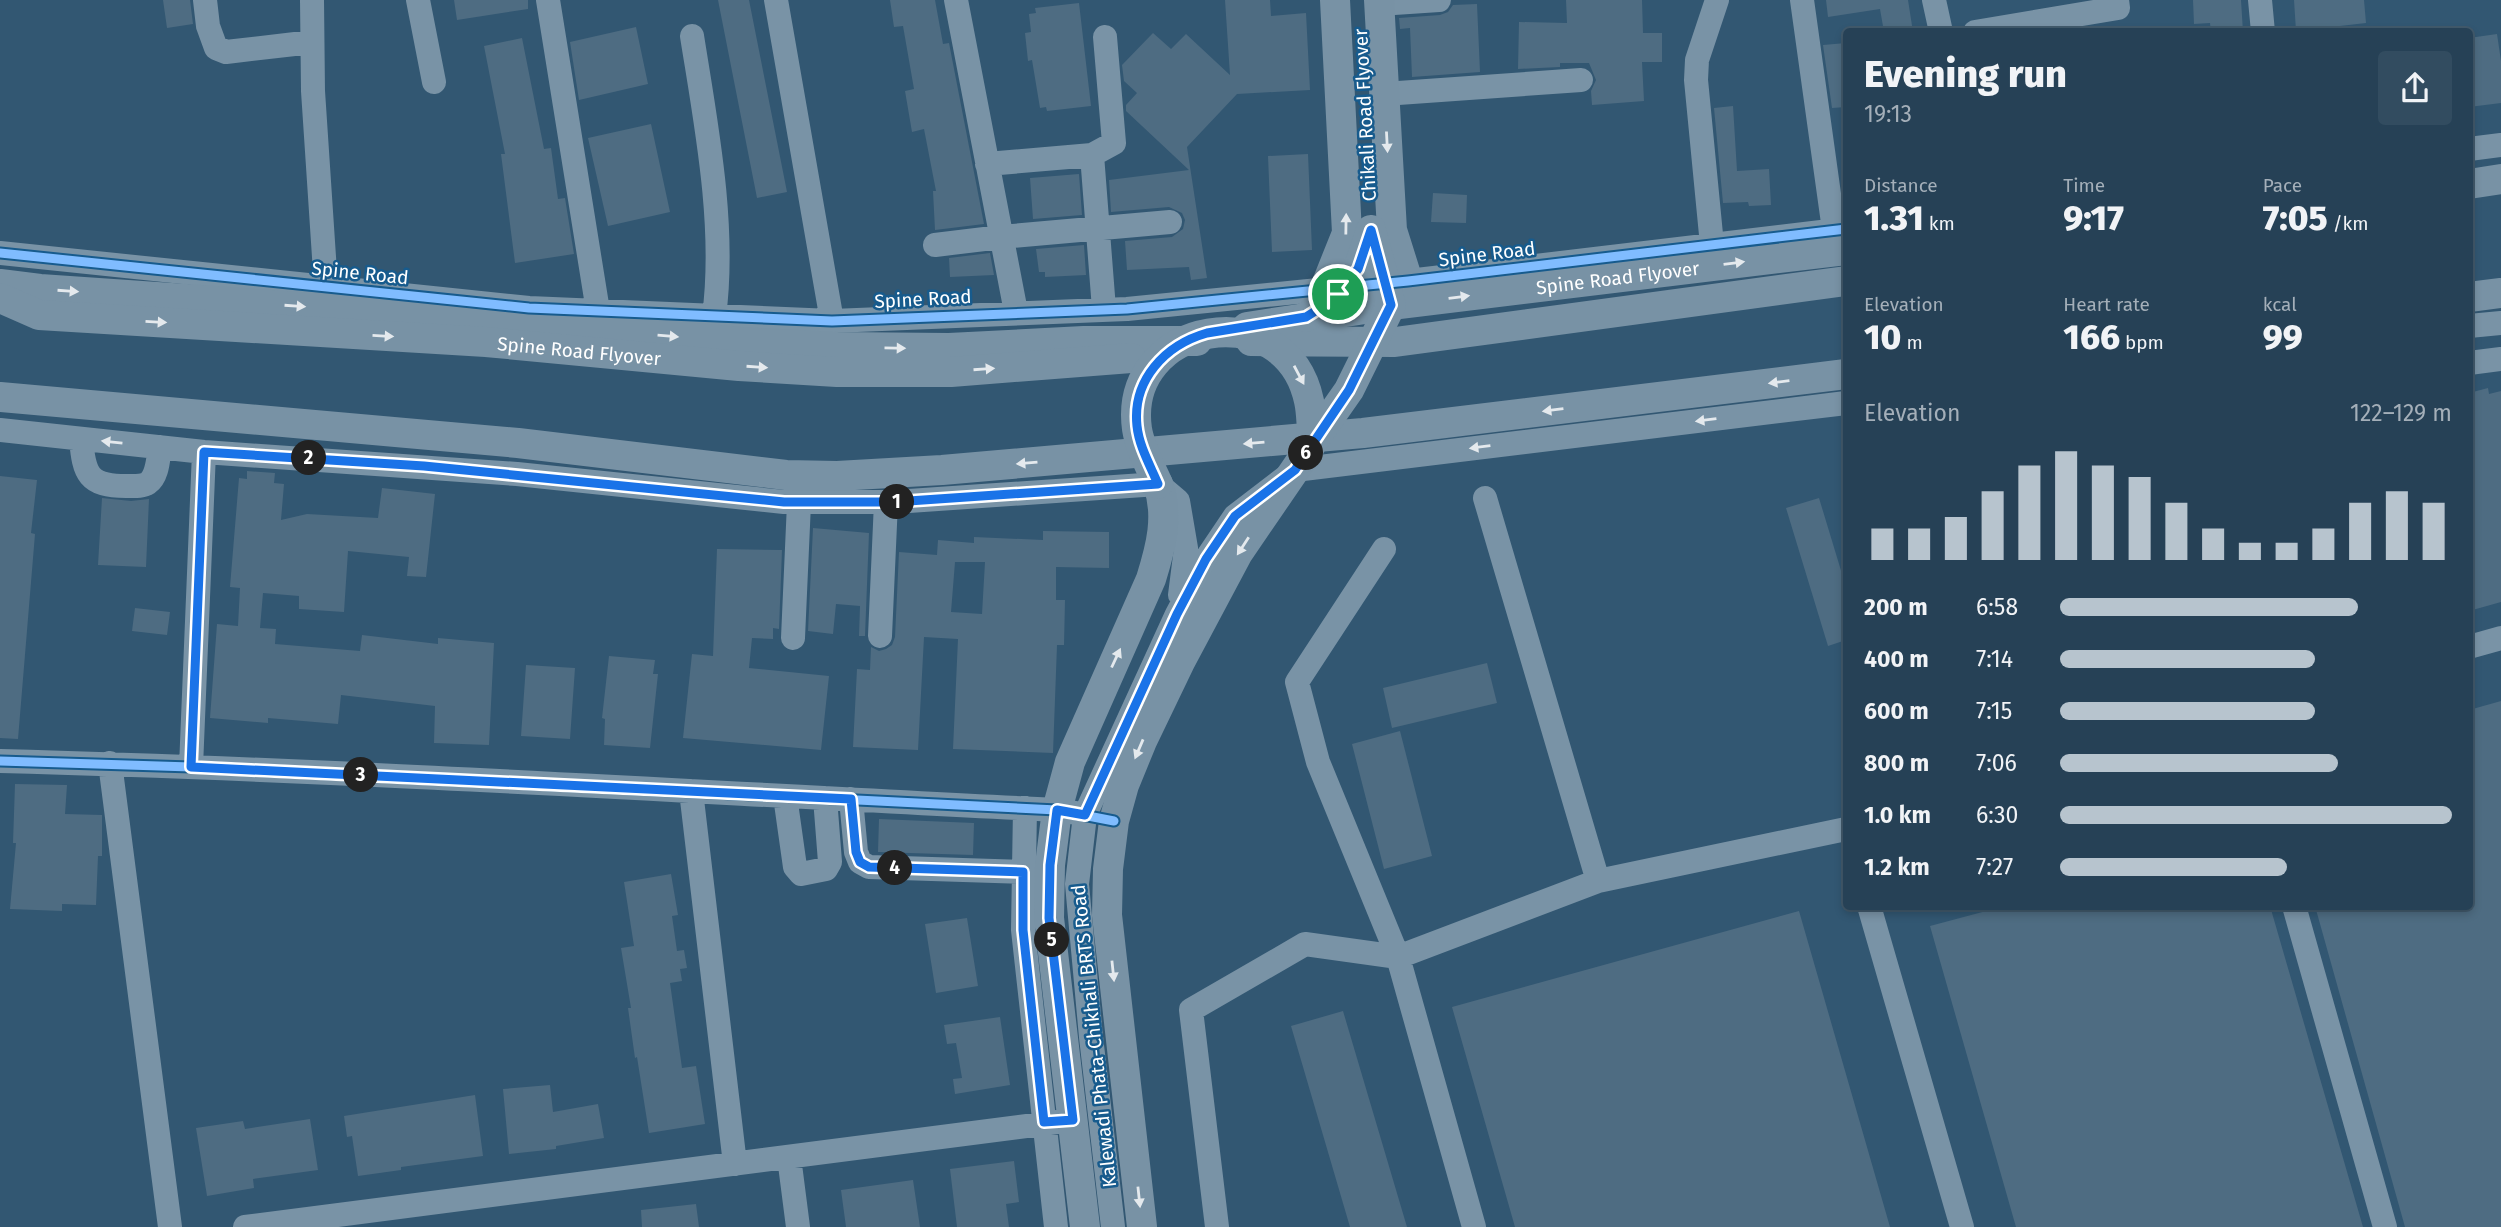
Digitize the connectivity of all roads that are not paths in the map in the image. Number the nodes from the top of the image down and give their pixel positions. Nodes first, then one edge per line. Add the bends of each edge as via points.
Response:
1 (205, 0) edge
2 (312, 0) edge
3 (418, 0) edge
4 (548, 0) edge
5 (776, 0) edge
6 (956, 0) edge
7 (1335, 0) edge
8 (1439, 0) edge
9 (1717, 0) edge
10 (1802, 0) edge
11 (1934, 0) edge
12 (2117, 0) edge
13 (2260, 0) edge
14 (1372, 1) edge
15 (1940, 28) edge
16 (1999, 28) edge
17 (2263, 28) edge
18 (692, 36) dead end
19 (1105, 37) dead end
20 (312, 42) junction
21 (1581, 80) dead end
22 (434, 82) dead end
23 (1384, 94) junction
24 (2501, 145) edge
25 (2473, 148) edge
26 (1092, 155) junction
27 (987, 164) junction
28 (2501, 180) edge
29 (2473, 184) edge
30 (1170, 222) dead end
31 (1097, 228) junction
32 (1371, 230) junction
33 (1842, 236) edge
34 (1001, 237) junction
35 (936, 245) dead end
36 (1712, 245) junction
37 (0, 253) edge
38 (1843, 281) edge
39 (0, 284) edge
40 (326, 287) junction
41 (1325, 288) junction
42 (1399, 293) junction
43 (2501, 293) edge
44 (2473, 296) edge
45 (0, 298) edge
46 (1104, 309) junction
47 (598, 311) junction
48 (1016, 312) junction
49 (714, 316) junction
50 (1306, 317) junction
51 (2501, 323) edge
52 (2473, 326) edge
53 (1223, 331) junction
54 (833, 334) junction
55 (1164, 354) junction
56 (2501, 359) edge
57 (2473, 362) edge
58 (1843, 374) edge
59 (0, 397) edge
60 (1843, 403) edge
61 (0, 430) edge
62 (80, 439) junction
63 (160, 447) junction
64 (204, 452) junction
65 (1303, 457) junction
66 (1158, 484) junction
67 (1485, 498) dead end
68 (886, 502) junction
69 (799, 503) junction
70 (1384, 549) dead end
71 (1177, 614) junction
72 (880, 636) dead end
73 (793, 638) dead end
74 (2501, 638) edge
75 (2473, 646) edge
76 (0, 761) edge
77 (110, 764) junction
78 (191, 767) junction
79 (691, 791) junction
80 (785, 796) junction
81 (825, 798) junction
82 (851, 799) junction
83 (1026, 808) junction
84 (1085, 815) junction
85 (1843, 831) edge
86 (1023, 872) junction
87 (1598, 881) junction
88 (1870, 910) edge
89 (2295, 910) edge
90 (1398, 957) junction
91 (1058, 1121) junction
92 (789, 1157) junction
93 (735, 1164) junction
94 (379, 1218) edge
95 (170, 1227) edge
96 (245, 1227) edge
97 (798, 1227) edge
98 (1056, 1227) edge
99 (1084, 1227) edge
100 (1113, 1227) edge
101 (1142, 1227) edge
102 (1217, 1227) edge
103 (1474, 1227) edge
104 (1962, 1227) edge
105 (2385, 1227) edge

1 - 20 street via 216,48 226,52
2 - 20 street
3 - 22 street
4 - 47 street
5 - 54 street
6 - 27 street
41 -> 7 main road via 1348,233
8 - 14 street
9 - 36 street via 1697,60 1696,80
10 - 33 street
11 - 15 street
12 - 16 street via 2118,8
13 - 17 street
14 - 23 main road
14 - 32 main road, Chikali Road Flyover
18 - 49 street via 715,214 718,286
19 - 26 street via 1114,143
20 - 40 street
21 - 23 street
23 -> 42 main road
24 - 25 street
26 - 27 street
26 - 31 street
27 - 34 street
28 - 29 main road
30 - 31 street
31 - 34 street
31 - 46 street
32 - 42 main road, Chikali Road Flyover, bridge
32 - 50 main road, Chikali Road Flyover, bridge via 1358,269 1328,303
33 - 36 street, Spine Road
42 -> 33 main road, Spine Road Flyover
34 - 35 street
34 - 48 street
36 - 42 street, Spine Road
37 - 40 street, Spine Road
54 -> 38 main road, Spine Road via 949,348 1084,341 1395,342
39 -> 54 main road, Spine Road via 742,342
40 - 47 street, Spine Road
41 - 42 street, Spine Road
41 - 46 street, Spine Road
42 - 50 main road, Spine Road Flyover, bridge
42 - 65 main road, bridge via 1349,390
43 - 44 main road
45 -> 55 main road, Spine Road Flyover via 39,315 486,342 837,372 951,372
46 - 48 street, Spine Road
47 - 49 street, Spine Road
48 - 54 street, Spine Road
49 - 54 street, Spine Road
50 - 53 main road, Spine Road Flyover, bridge
51 - 52 street
53 - 55 main road, Spine Road Flyover, bridge via 1191,337
53 -> 65 main road, Spine Road Flyover, bridge via 1269,343 1293,364 1307,393
55 - 66 main road, Spine Road Flyover, bridge via 1145,380 1137,411 1140,442
56 - 57 street
58 -> 59 main road via 1363,433 837,476 786,475 518,443
60 -> 65 street
61 - 62 street
63 -> 62 street
62 - 63 street via 87,472 101,484 148,483
63 - 64 street
64 - 69 street via 517,474
64 - 78 street
65 - 71 street via 1235,516
65 -> 84 main road via 1238,553 1180,662 1124,785
66 - 68 street
66 - 71 street via 1178,500 1186,548
84 -> 66 main road, Spine Road Flyover via 1070,762 1151,579 1163,534
67 - 87 street
68 - 69 street
68 - 72 street
69 - 73 street
70 - 90 street via 1297,682 1318,762
71 - 84 street, Kalewadi Phata-Chikhali BRTS Road
74 - 75 street
76 - 77 street
77 - 78 street
77 - 95 street
78 - 79 street
79 - 80 street
79 - 93 street
80 - 81 street
80 - 81 street via 795,867 801,874 826,869 830,862
81 - 82 street
82 - 83 street
82 - 86 street via 856,852 860,862 869,867
83 - 84 street
83 - 86 street
84 - 91 main road via 1050,865
84 - 100 street, Kalewadi Phata-Chikhali BRTS Road via 1077,884
84 -> 101 main road via 1108,869 1107,915
85 - 87 street
86 - 91 street via 1023,930
87 - 90 street
88 - 104 street
89 - 105 street
90 - 102 street via 1305,944 1191,1010
90 - 103 street
91 - 92 street
91 - 98 street
91 - 99 main road
92 - 93 street
92 - 97 street
93 - 94 street
94 - 96 street

